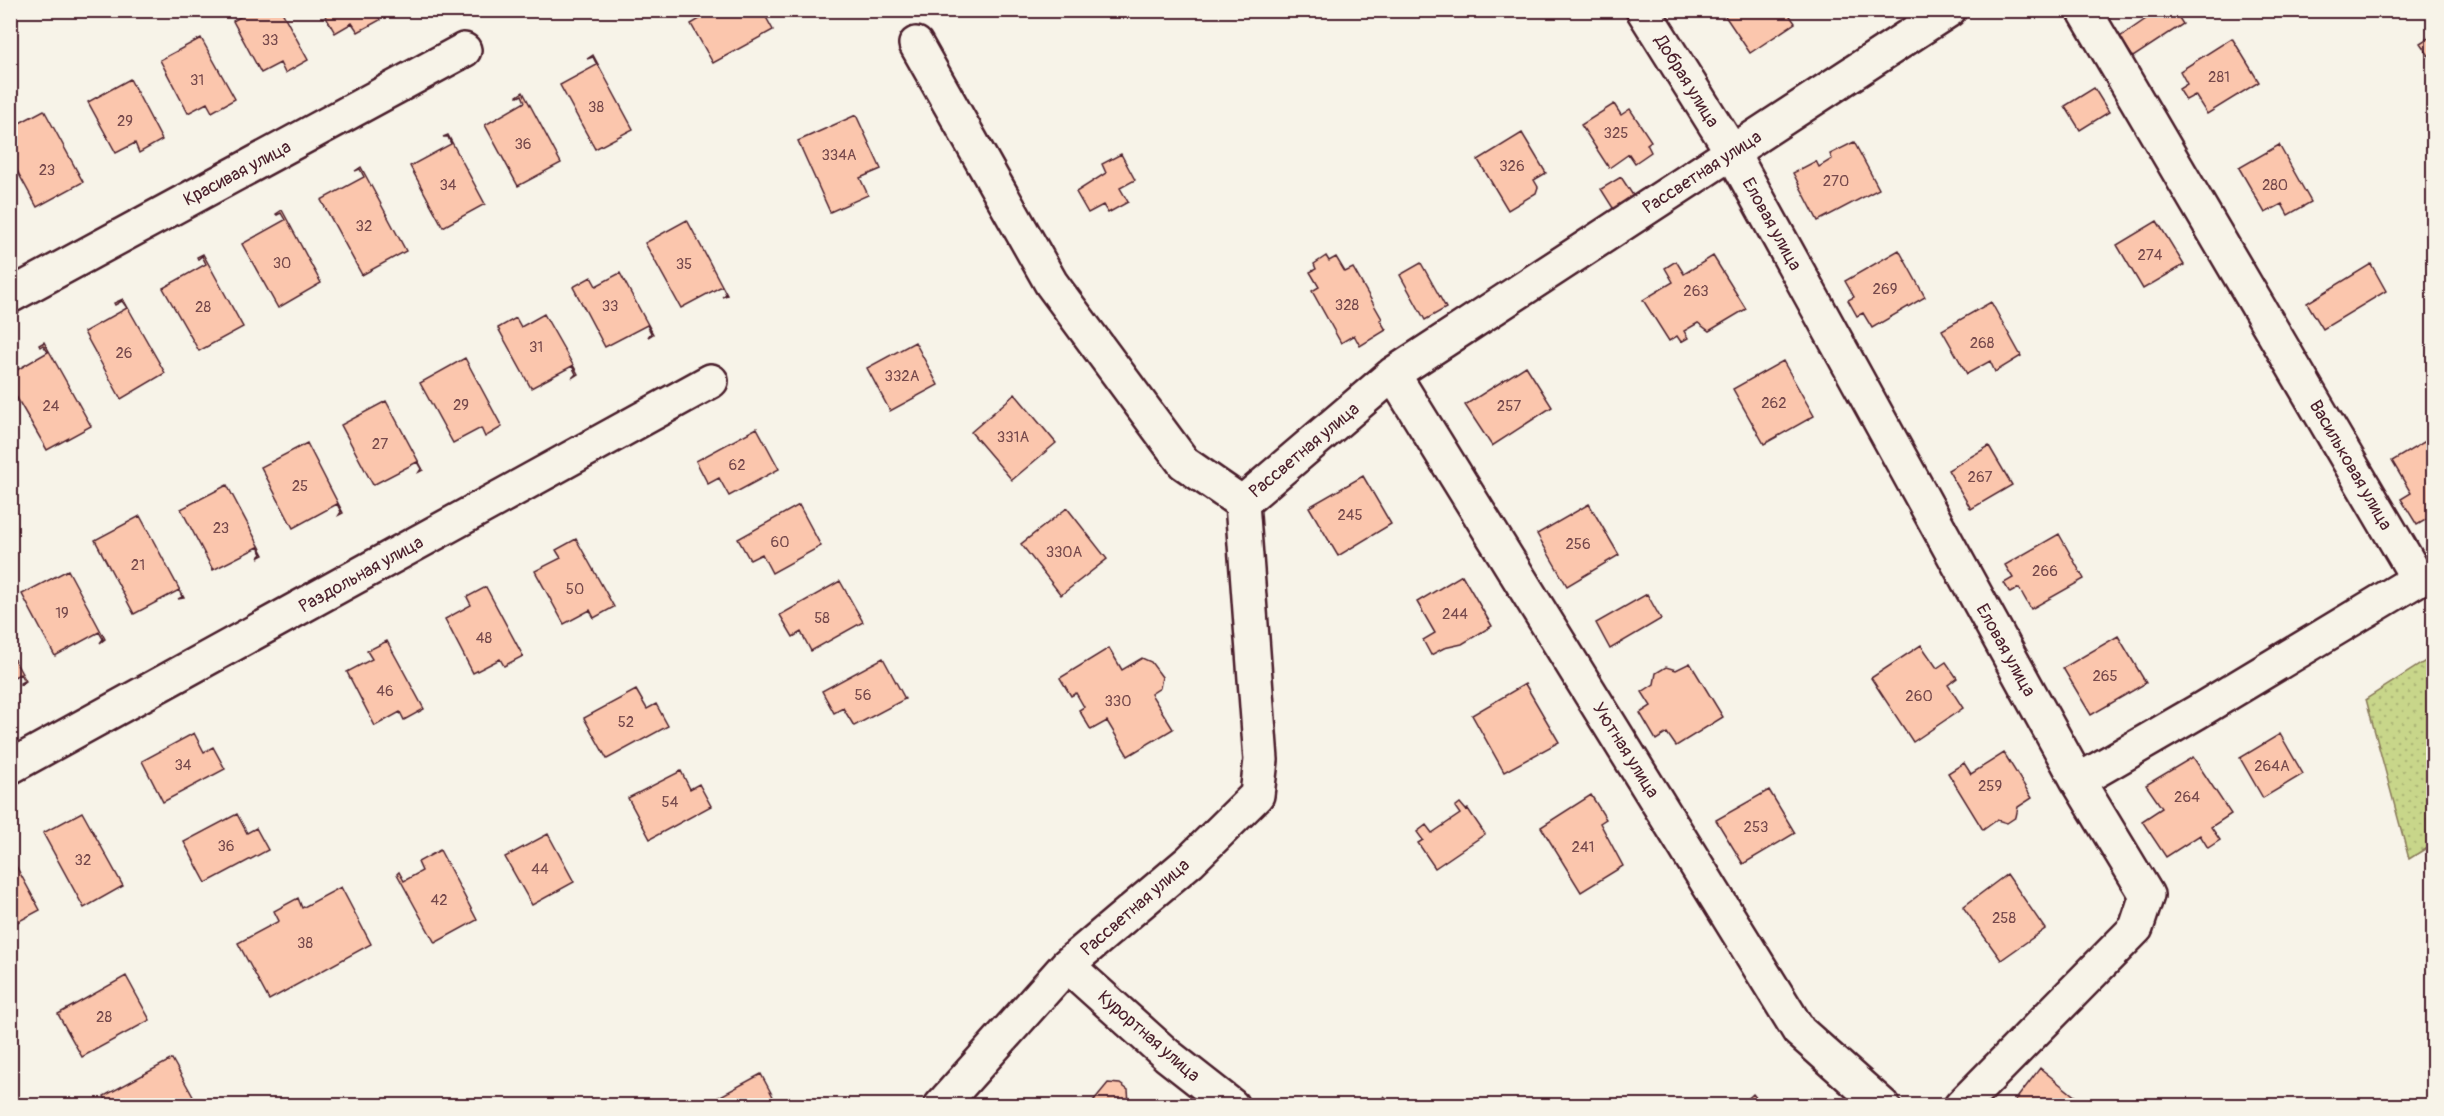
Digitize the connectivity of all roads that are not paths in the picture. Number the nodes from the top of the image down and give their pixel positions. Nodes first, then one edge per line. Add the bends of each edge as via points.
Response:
1 (1642, 10) edge
2 (1949, 10) edge
3 (2084, 10) edge
4 (916, 44) dead end
5 (464, 50) dead end
6 (1732, 152) junction
7 (10, 296) edge
8 (1393, 374) junction
9 (711, 381) dead end
10 (1242, 503) junction
11 (10, 767) edge
12 (2078, 781) junction
13 (1067, 966) junction
14 (941, 1106) edge
15 (1232, 1106) edge
16 (1883, 1106) edge
17 (1961, 1106) edge

1 - 6 street, Добрая улица
2 - 6 street, Рассветная улица
3 - 12 street, Васильковая улица via 2418,579
4 - 10 street via 1051,283 1184,463
5 - 7 street, Красивая улица
6 - 8 street, Рассветная улица
6 - 12 street, Еловая улица
8 - 10 street, Рассветная улица
8 - 16 street, Уютная улица via 1799,1031
9 - 11 street, Раздольная улица
10 - 13 street, Рассветная улица via 1261,760 1257,795 1190,861
12 - 17 street, Еловая улица via 2147,895 2136,928
13 - 14 street, Рассветная улица
13 - 15 street, Курортная улица via 1167,1055

